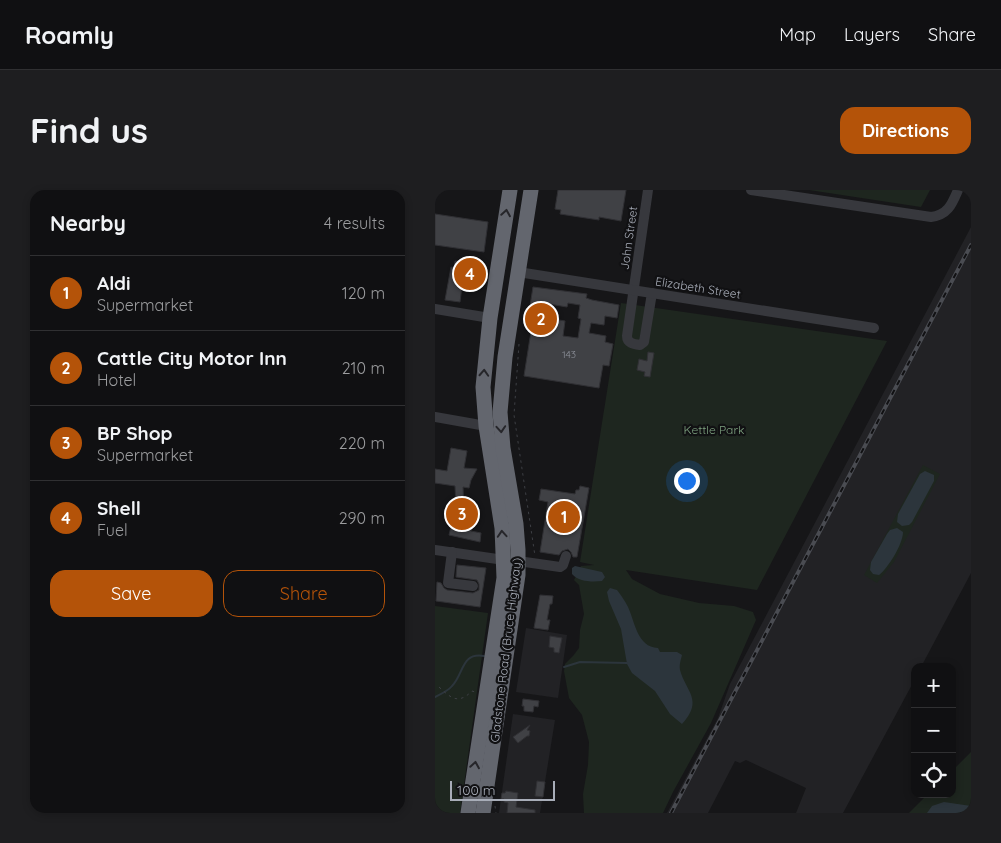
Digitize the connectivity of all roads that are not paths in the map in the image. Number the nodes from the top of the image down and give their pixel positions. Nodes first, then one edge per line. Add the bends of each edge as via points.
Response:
1 (510, 190) edge
2 (531, 190) edge
3 (648, 190) edge
4 (751, 190) edge
5 (958, 190) edge
6 (518, 272) junction
7 (635, 290) junction
8 (652, 293) junction
9 (435, 309) edge
10 (490, 318) junction
11 (510, 322) junction
12 (874, 328) dead end
13 (435, 417) edge
14 (486, 426) junction
15 (435, 550) edge
16 (452, 552) junction
17 (566, 556) dead end
18 (511, 560) junction
19 (473, 586) dead end
20 (485, 809) edge
21 (468, 813) edge

10 -> 1 highway, Gladstone Road (Bruce Highway)
2 - 6 highway, Gladstone Road (Bruce Highway)
3 - 7 street, John Street
4 - 5 street via 925,217 946,212
6 - 7 street, Elizabeth Street
6 - 11 highway, Gladstone Road (Bruce Highway)
7 - 8 street, Elizabeth Street
7 - 8 street, John Street via 627,338 635,344 642,344 645,339
8 - 12 street, Elizabeth Street
9 - 10 street
10 - 11 highway
14 -> 10 highway, Gladstone Road (Bruce Highway) via 483,387
11 -> 18 highway, Gladstone Road (Bruce Highway) via 501,425 516,524
13 - 14 street
18 -> 14 highway, Gladstone Road (Bruce Highway)
15 - 16 street
16 - 18 street
16 - 19 street via 448,582
17 - 18 street via 560,567
18 - 20 highway, Gladstone Road (Bruce Highway) via 511,627
21 -> 18 highway, Gladstone Road (Bruce Highway) via 501,598

